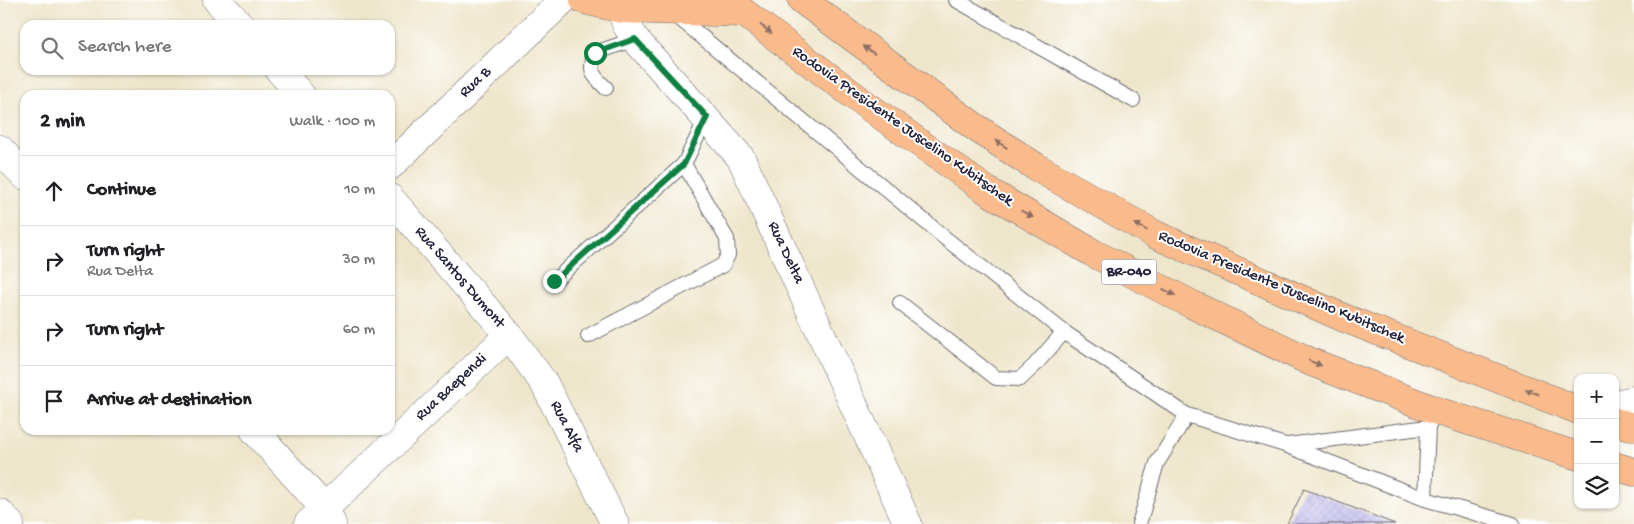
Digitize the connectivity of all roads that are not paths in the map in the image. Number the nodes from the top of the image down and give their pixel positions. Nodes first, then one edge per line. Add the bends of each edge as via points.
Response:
1 (217, 0) edge
2 (563, 0) edge
3 (584, 0) edge
4 (802, 0) edge
5 (956, 0) edge
6 (735, 6) edge
7 (621, 9) junction
8 (670, 11) junction
9 (235, 20) edge
10 (635, 39) junction
11 (283, 75) edge
12 (606, 88) dead end
13 (297, 90) edge
14 (1133, 100) dead end
15 (707, 117) junction
16 (0, 149) edge
17 (395, 161) edge
18 (684, 164) junction
19 (20, 171) edge
20 (395, 204) edge
21 (554, 281) dead end
22 (900, 303) dead end
23 (1064, 332) junction
24 (509, 335) junction
25 (588, 336) dead end
26 (1634, 400) edge
27 (1619, 403) edge
28 (1574, 408) edge
29 (1188, 415) junction
30 (1433, 419) junction
31 (1619, 423) edge
32 (1634, 427) edge
33 (258, 435) edge
34 (1285, 445) junction
35 (1574, 455) edge
36 (1619, 467) edge
37 (1634, 472) edge
38 (1426, 499) junction
39 (0, 512) edge
40 (321, 519) edge
41 (10, 524) edge
42 (615, 524) edge
43 (908, 524) edge
44 (1139, 524) edge
45 (1513, 524) edge

1 - 9 street
2 - 17 street, Rua B
3 - 7 highway
28 -> 4 highway, Rodovia Presidente Juscelino Kubitschek / BR-040 via 1344,318 1156,235 1036,167 974,127
5 - 14 lane
6 - 8 highway
6 -> 30 highway, Rodovia Presidente Juscelino Kubitschek / BR-040 via 986,190 1093,253 1191,304
7 - 8 highway
7 - 10 street, Rua Delta
8 - 23 lane via 944,238
10 - 12 lane via 595,53 591,62 593,76
10 - 15 street, Rua Delta
11 - 13 street
15 - 18 lane
15 - 43 street, Rua Delta via 742,158
16 - 19 street
18 - 21 lane
18 - 25 lane via 727,239 728,255 723,265
20 - 24 street, Rua Santos Dumont
22 - 23 lane via 996,378 1020,379
23 - 29 lane
24 - 40 street, Rua Baependi
24 - 42 street, Rua Alfa via 544,383
26 - 27 street
29 - 34 lane
29 - 44 lane via 1158,463
30 - 34 lane
30 - 35 highway, Rodovia Presidente Juscelino Kubitschek / BR-040
30 - 38 lane
31 - 32 highway
33 - 40 street
34 - 38 lane
36 - 37 highway
38 - 45 lane
39 - 41 street

